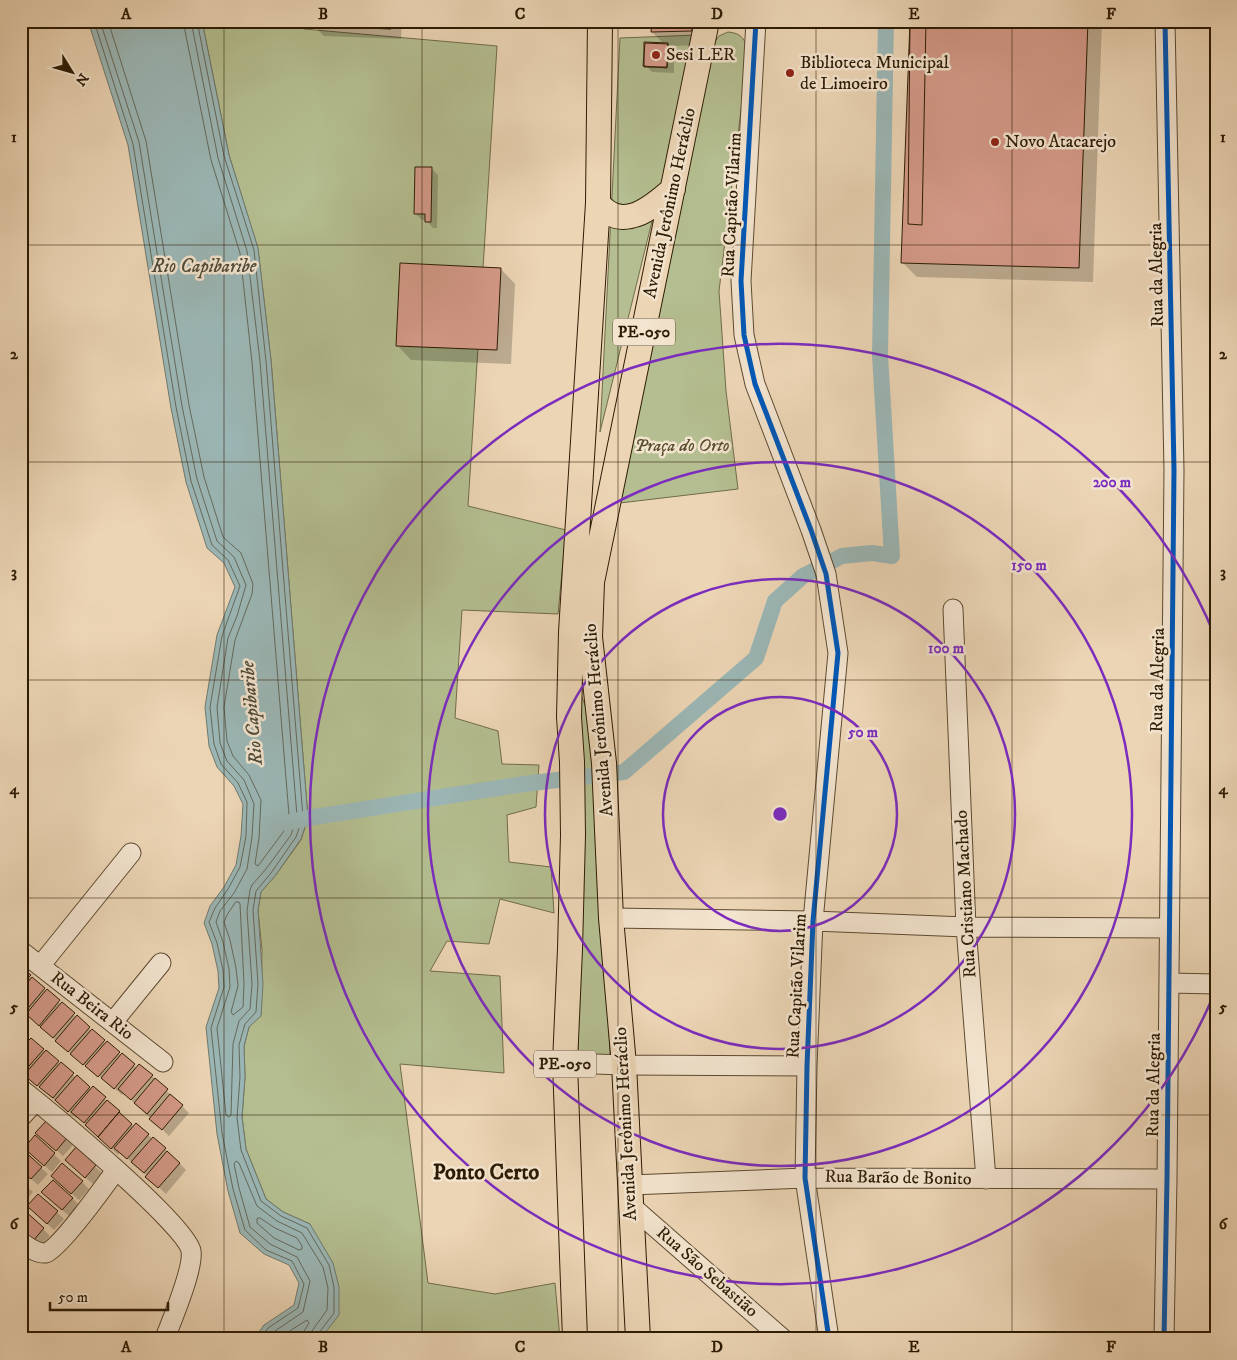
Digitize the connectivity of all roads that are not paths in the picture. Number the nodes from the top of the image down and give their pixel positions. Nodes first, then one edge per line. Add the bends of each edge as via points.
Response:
1 (600, 21) edge
2 (756, 21) edge
3 (1165, 21) edge
4 (711, 23) edge
5 (673, 189) junction
6 (598, 204) junction
7 (953, 609) dead end
8 (131, 853) dead end
9 (611, 918) junction
10 (813, 921) junction
11 (966, 927) junction
12 (1169, 928) junction
13 (21, 951) edge
14 (161, 963) dead end
15 (40, 966) junction
16 (1169, 983) junction
17 (1216, 984) edge
18 (113, 1022) junction
19 (163, 1062) dead end
20 (564, 1063) junction
21 (624, 1065) junction
22 (807, 1066) junction
23 (28, 1095) edge
24 (21, 1117) edge
25 (116, 1170) junction
26 (805, 1178) junction
27 (986, 1179) junction
28 (1167, 1179) junction
29 (630, 1195) junction
30 (21, 1242) edge
31 (165, 1338) edge
32 (575, 1339) edge
33 (638, 1339) edge
34 (783, 1339) edge
35 (829, 1339) edge
36 (1164, 1339) edge

1 - 6 main road, Avenida Jerônimo Heráclio / PE-050
2 - 10 street, Rua Capitão Vilarim via 741,281 744,335 755,384 823,566 838,653
3 - 12 street, Rua da Alegria via 1174,470
4 - 5 main road, Avenida Jerônimo Heráclio / PE-050
5 - 6 main road via 647,210 630,216 614,216
5 - 9 main road, Avenida Jerônimo Heráclio / PE-050 via 592,582 590,637 604,763
6 - 20 main road, Avenida Jerônimo Heráclio / PE-050 via 571,632 569,717 573,790
7 - 11 street, Rua Cristiano Machado
8 - 15 street
9 - 10 street
9 - 21 main road, Avenida Jerônimo Heráclio / PE-050
10 - 11 street
10 - 22 street, Rua Capitão Vilarim
11 - 12 street
11 - 27 street, Rua Cristiano Machado
12 - 16 street, Rua da Alegria
13 - 15 street, Rua Beira Rio
14 - 18 street
15 - 18 street, Rua Beira Rio
16 - 17 street
16 - 28 street, Rua da Alegria
18 - 19 street, Rua Beira Rio
20 - 21 street
20 - 32 main road, Avenida Jerônimo Heráclio / PE-050
21 - 22 street
21 - 29 main road, Avenida Jerônimo Heráclio / PE-050
22 - 26 street, Rua Capitão Vilarim
23 - 24 street
23 - 25 street
25 - 30 street via 52,1251 37,1252
25 - 31 street via 180,1231 191,1249 190,1266
26 - 27 street, Rua Barão de Bonito
26 - 29 street, Rua Barão de Bonito
26 - 35 street, Rua Capitão Vilarim
27 - 28 street, Rua Barão de Bonito
28 - 36 street, Rua da Alegria
29 - 33 main road, Avenida Jerônimo Heráclio / PE-050
29 - 34 street, Rua São Sebastião

